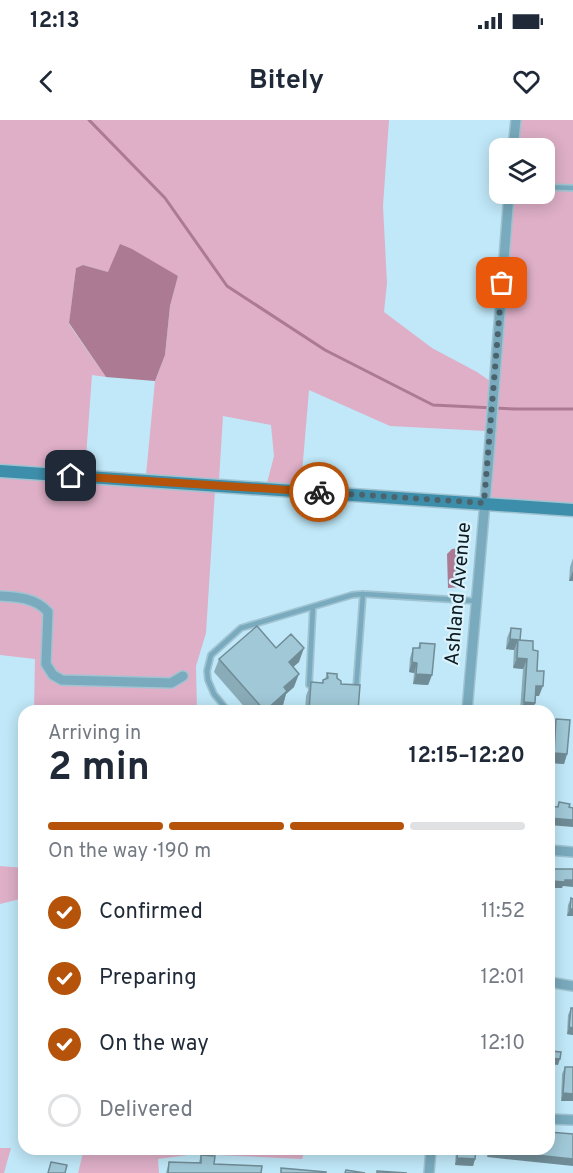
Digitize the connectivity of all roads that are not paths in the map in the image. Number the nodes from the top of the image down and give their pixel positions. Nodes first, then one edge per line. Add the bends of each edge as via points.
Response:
1 (516, 120) edge
2 (514, 138) edge
3 (555, 187) edge
4 (573, 188) edge
5 (508, 204) edge
6 (0, 471) edge
7 (484, 503) junction
8 (573, 510) edge
9 (363, 594) junction
10 (0, 596) edge
11 (476, 601) junction
12 (313, 607) junction
13 (183, 676) dead end
14 (319, 689) edge
15 (354, 691) edge
16 (223, 705) edge
17 (467, 705) edge
18 (555, 850) edge
19 (573, 852) edge
20 (555, 983) edge
21 (573, 986) edge
22 (555, 1119) edge
23 (573, 1120) edge
24 (430, 1155) edge
25 (429, 1173) edge

1 - 2 street
3 - 4 lane
5 - 7 street, Ashland Avenue
6 - 7 street
7 - 8 street
7 - 11 street, Ashland Avenue
9 - 11 lane
9 - 12 lane
9 - 15 lane
10 - 13 street via 40,603 48,612 46,664 62,680 171,683
11 - 17 street, Ashland Avenue
12 - 14 lane via 309,685
12 - 16 lane via 241,628 211,655 208,680
18 - 19 street
20 - 21 street
22 - 23 street
24 - 25 street

